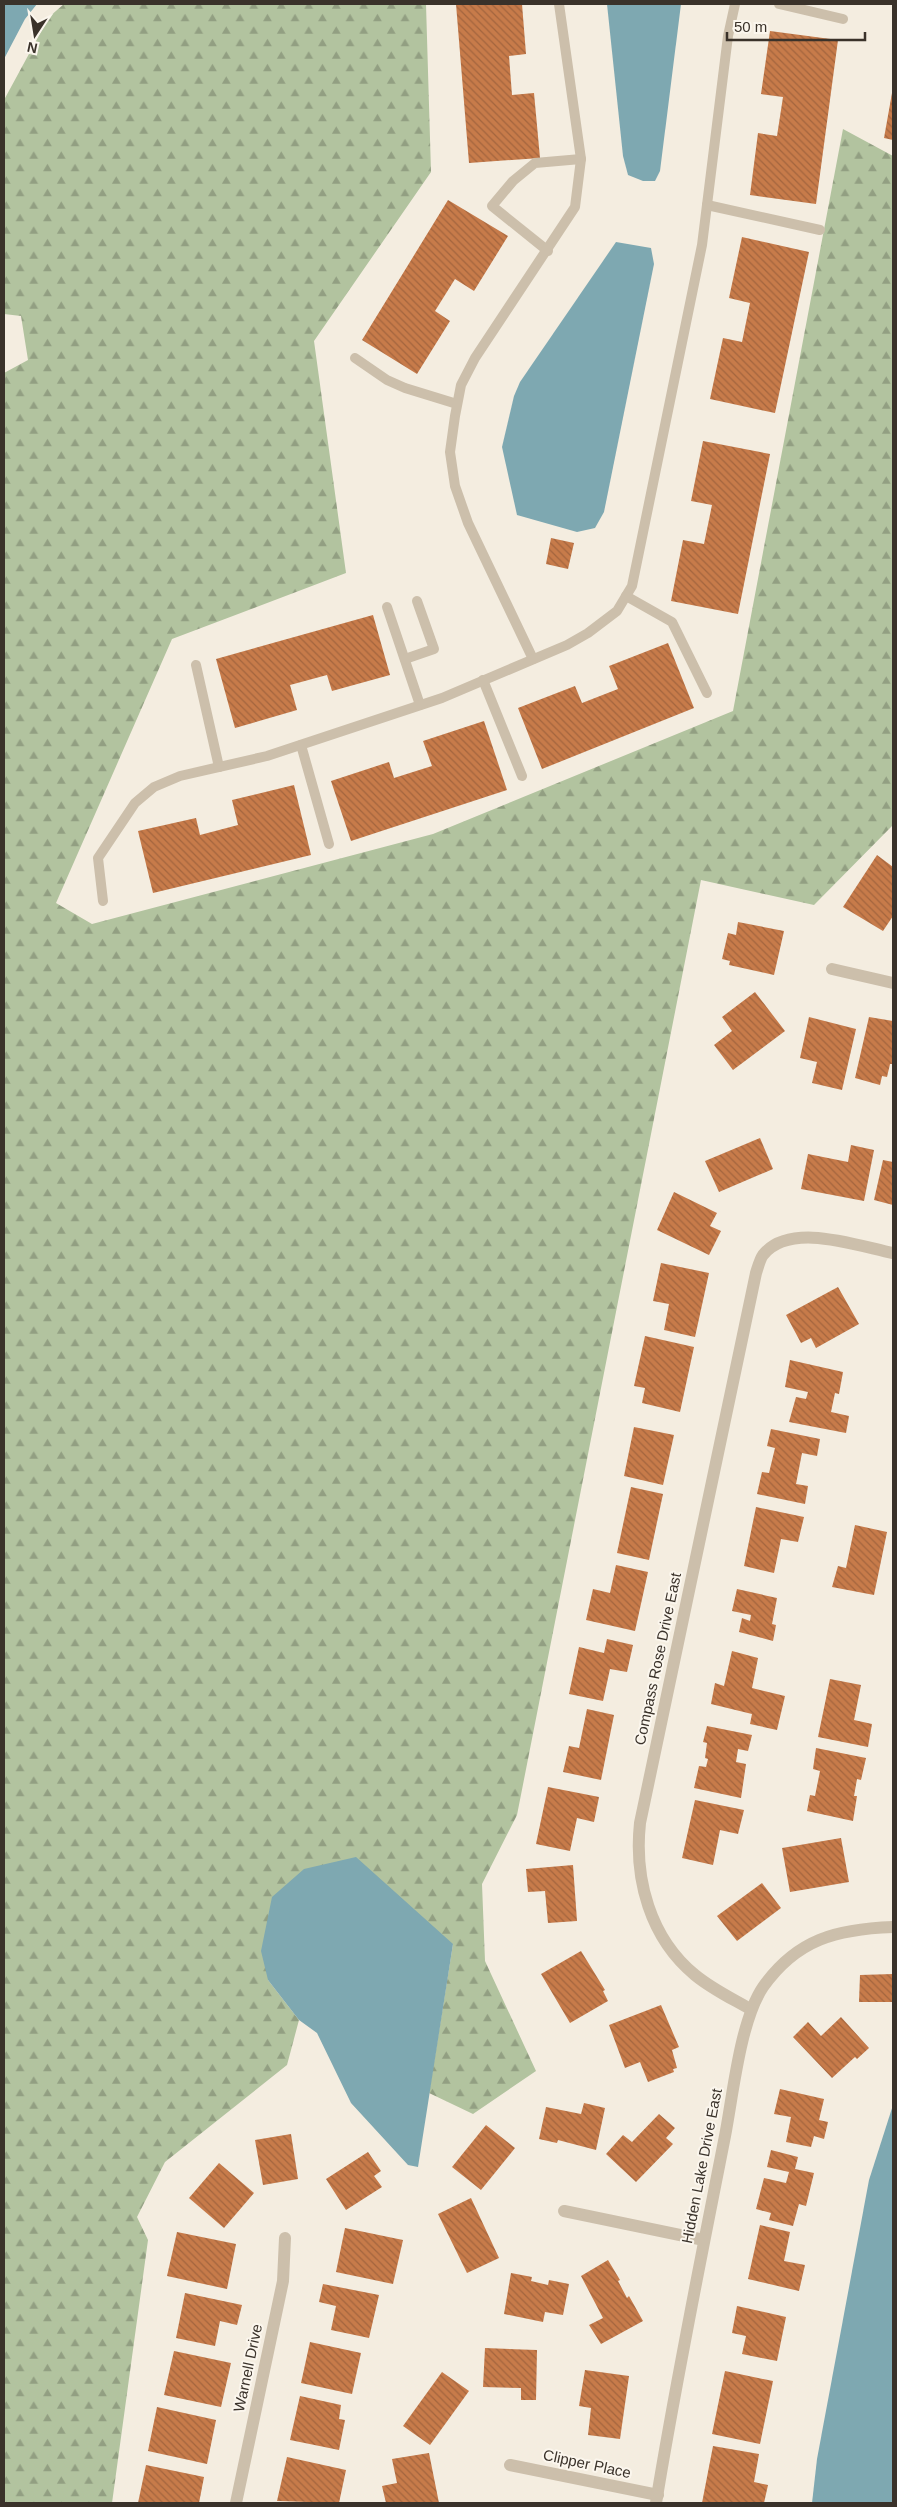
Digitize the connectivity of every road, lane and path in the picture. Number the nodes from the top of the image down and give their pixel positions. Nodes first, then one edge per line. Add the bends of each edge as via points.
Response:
1 (559, 4) edge
2 (735, 4) edge
3 (779, 4) edge
4 (843, 19) dead end
5 (581, 159) junction
6 (707, 205) junction
7 (820, 230) dead end
8 (548, 251) junction
9 (355, 358) dead end
10 (457, 404) junction
11 (626, 596) junction
12 (417, 601) dead end
13 (387, 607) dead end
14 (405, 659) junction
15 (533, 659) junction
16 (196, 665) dead end
17 (483, 680) junction
18 (707, 694) dead end
19 (420, 705) junction
20 (300, 745) junction
21 (219, 767) junction
22 (522, 776) dead end
23 (329, 844) dead end
24 (103, 901) dead end
25 (832, 969) dead end
26 (893, 983) edge
27 (893, 1253) edge
28 (893, 1927) edge
29 (750, 2009) junction
30 (564, 2211) dead end
31 (285, 2238) dead end
32 (704, 2240) junction
33 (510, 2464) dead end
34 (657, 2499) edge
35 (236, 2503) edge

1 - 5 lane
2 - 6 lane via 728,36
3 - 4 lane
5 - 8 lane via 575,207
5 - 8 lane via 535,162 492,206
6 - 7 lane
6 - 11 lane via 700,255 632,586
8 - 10 lane via 475,358
9 - 10 lane via 387,380
10 - 15 lane via 450,452 456,486 468,523
11 - 15 lane via 617,611 588,633
11 - 18 lane via 672,622
12 - 14 lane via 434,649
13 - 14 lane
14 - 19 lane
15 - 17 lane
16 - 21 lane
17 - 19 lane
17 - 22 lane
19 - 20 lane
20 - 21 lane
20 - 23 lane
21 - 24 lane via 180,776 154,787 135,803 98,858
25 - 26 street
27 - 29 street, Compass Rose Drive East via 811,1237 791,1238 763,1255 756,1273 640,1823 637,1849 645,1896 664,1941 694,1974
28 - 29 street, Hidden Lake Drive East via 861,1928 832,1934 811,1943 777,1970
29 - 32 street, Hidden Lake Drive East
30 - 32 street
31 - 35 street, Warnell Drive via 283,2281
32 - 34 street, Hidden Lake Drive East
33 - 34 street, Clipper Place

